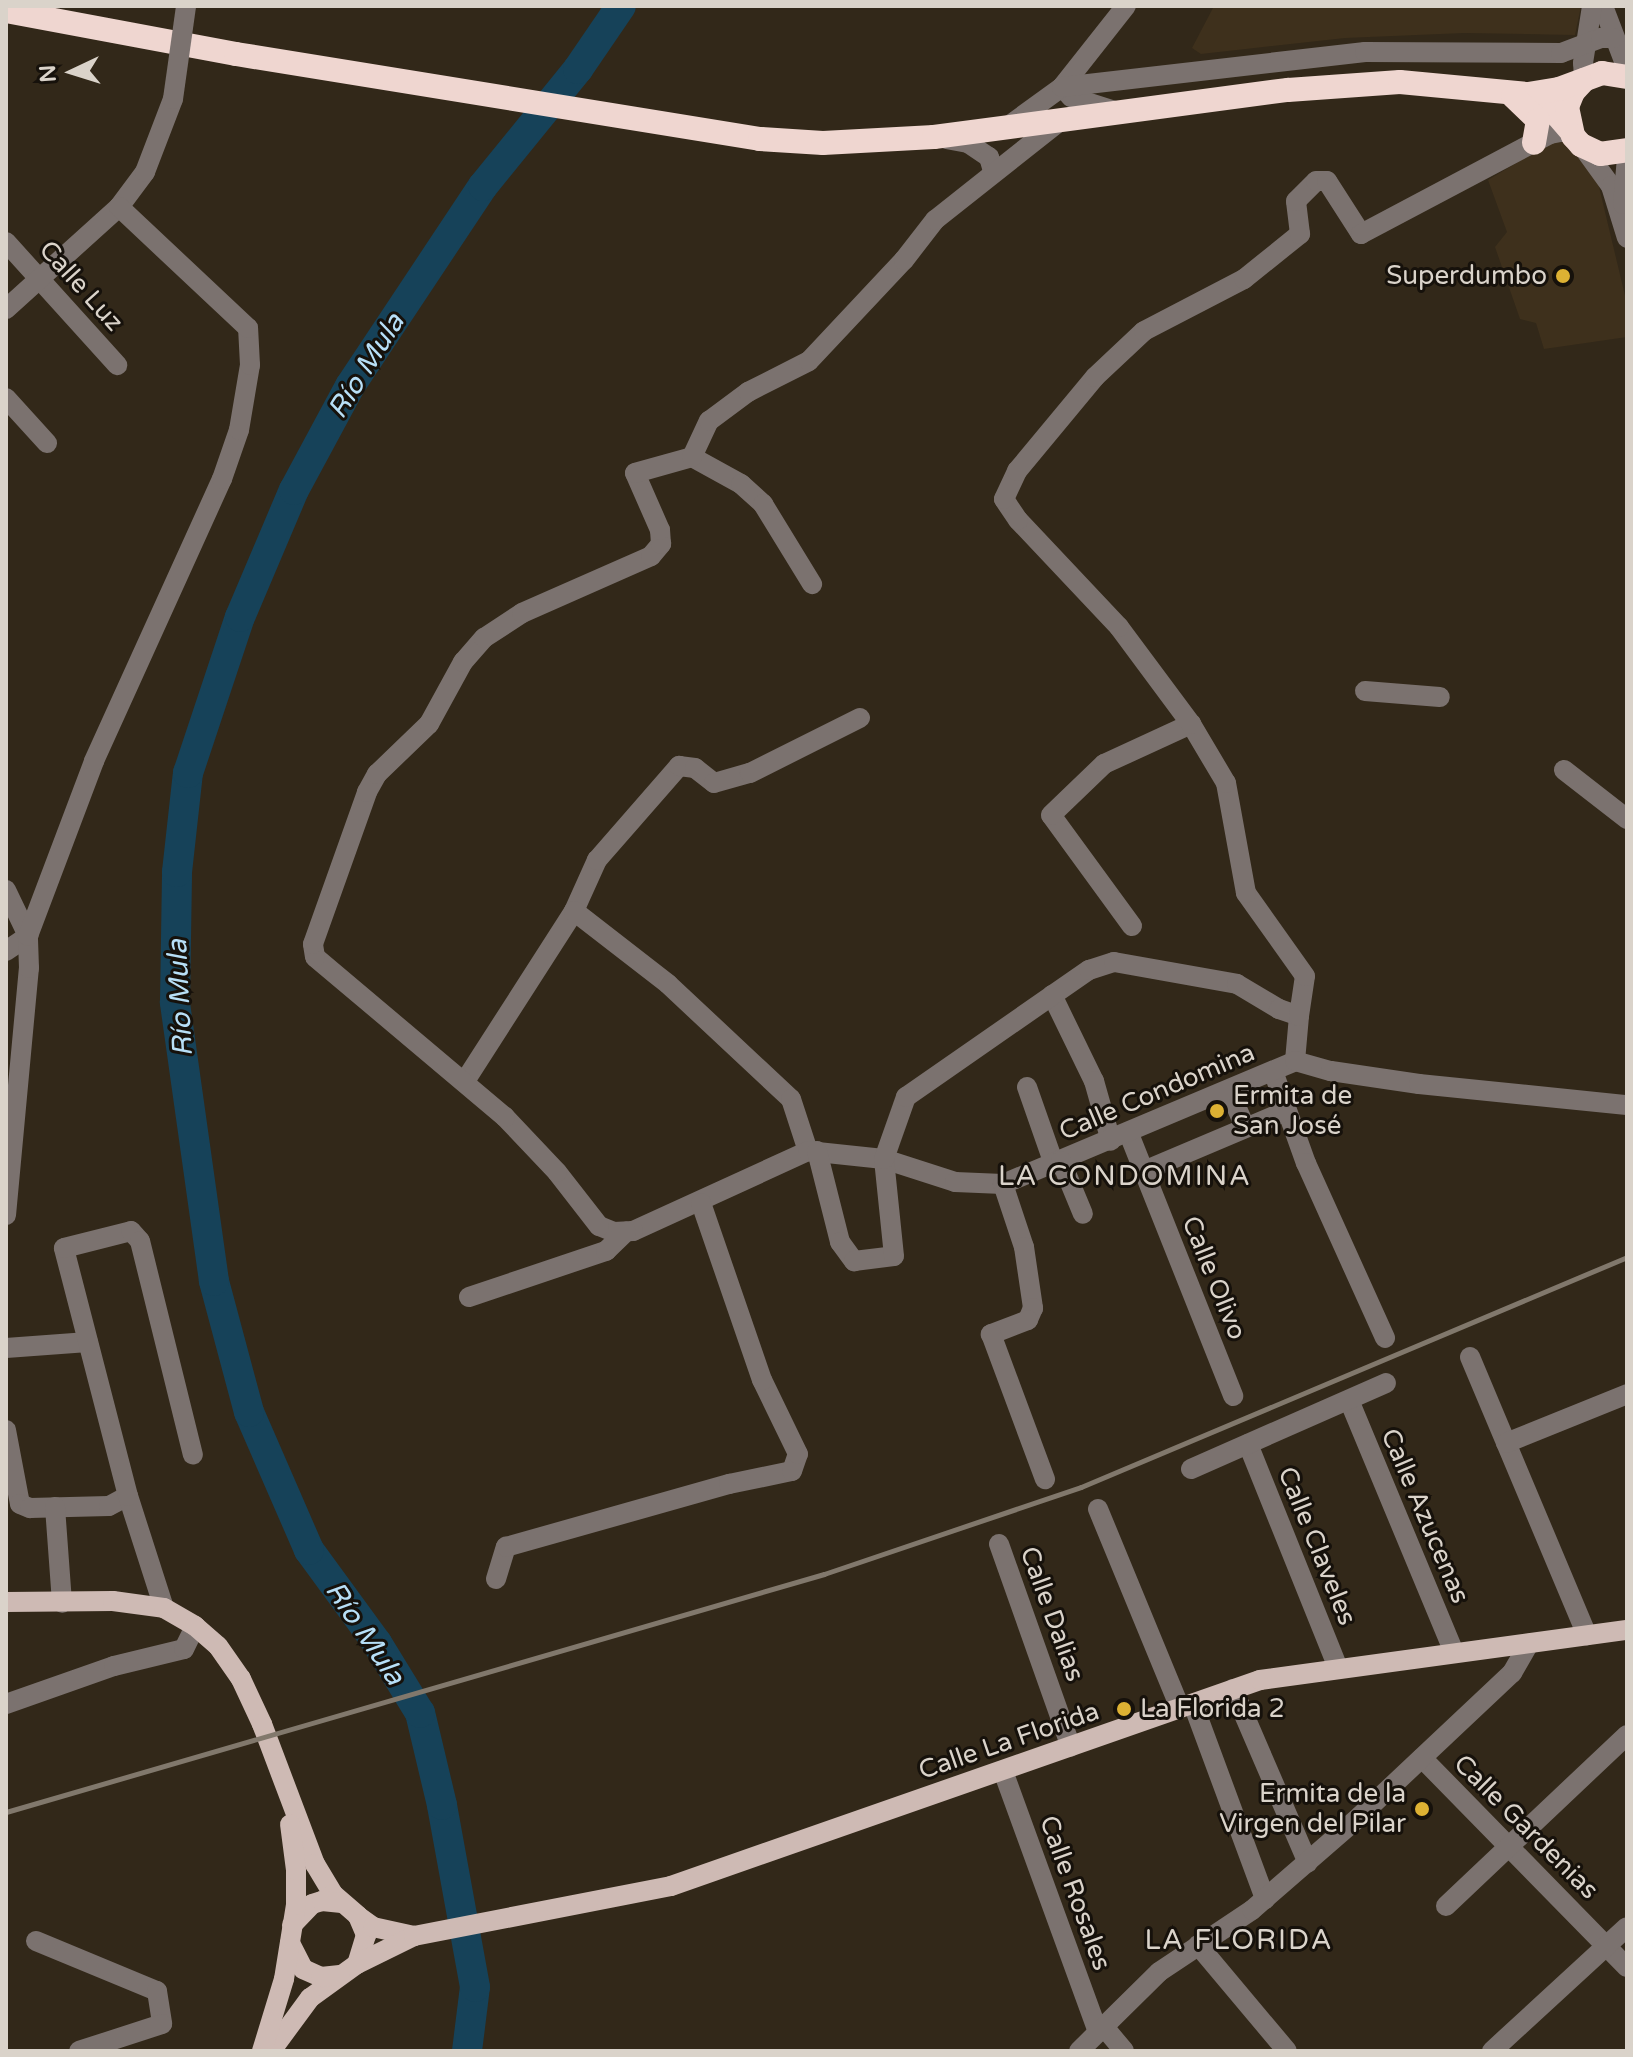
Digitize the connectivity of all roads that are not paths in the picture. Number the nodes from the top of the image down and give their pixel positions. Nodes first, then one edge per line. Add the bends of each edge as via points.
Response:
1 (186, 6) edge
2 (1126, 6) edge
3 (1592, 6) edge
4 (1603, 6) edge
5 (6, 11) edge
6 (1614, 38) junction
7 (1586, 44) junction
8 (1627, 69) edge
9 (1627, 77) edge
10 (1584, 80) junction
11 (1062, 87) junction
12 (1516, 92) junction
13 (1120, 113) junction
14 (1056, 124) junction
15 (1004, 130) junction
16 (934, 137) junction
17 (1575, 137) junction
18 (1534, 143) junction
19 (1627, 150) edge
20 (1627, 157) edge
21 (993, 171) junction
22 (119, 207) junction
23 (1626, 231) edge
24 (6, 242) edge
25 (41, 278) junction
26 (6, 309) edge
27 (117, 365) dead end
28 (6, 398) edge
29 (47, 443) dead end
30 (692, 457) junction
31 (812, 584) dead end
32 (1365, 691) dead end
33 (1440, 697) dead end
34 (860, 718) dead end
35 (1191, 724) junction
36 (1564, 770) dead end
37 (1627, 819) edge
38 (6, 890) edge
39 (574, 911) junction
40 (1132, 926) dead end
41 (28, 936) junction
42 (6, 951) edge
43 (1052, 995) junction
44 (1299, 1016) junction
45 (1295, 1061) junction
46 (1273, 1071) junction
47 (465, 1081) junction
48 (1027, 1087) dead end
49 (1229, 1090) junction
50 (1627, 1105) edge
51 (1286, 1111) junction
52 (1245, 1127) junction
53 (1120, 1137) junction
54 (812, 1151) junction
55 (884, 1159) junction
56 (1057, 1162) junction
57 (1144, 1171) junction
58 (1003, 1184) junction
59 (701, 1203) junction
60 (1083, 1214) dead end
61 (6, 1215) edge
62 (626, 1232) junction
63 (469, 1297) dead end
64 (1385, 1338) dead end
65 (88, 1342) junction
66 (6, 1348) edge
67 (1470, 1357) dead end
68 (1386, 1383) dead end
69 (1627, 1394) edge
70 (1233, 1396) dead end
71 (1349, 1400) junction
72 (6, 1430) edge
73 (1506, 1443) junction
74 (1248, 1444) junction
75 (193, 1455) dead end
76 (1191, 1469) dead end
77 (1045, 1479) dead end
78 (128, 1496) junction
79 (55, 1507) junction
80 (1098, 1509) dead end
81 (999, 1544) dead end
82 (496, 1579) dead end
83 (6, 1602) edge
84 (62, 1603) junction
85 (164, 1608) junction
86 (195, 1626) junction
87 (1627, 1630) edge
88 (1587, 1635) junction
89 (1529, 1643) junction
90 (1454, 1652) junction
91 (1338, 1668) junction
92 (1233, 1689) junction
93 (6, 1704) edge
94 (1186, 1706) junction
95 (1627, 1735) edge
96 (1071, 1747) junction
97 (1422, 1758) junction
98 (1003, 1771) junction
99 (280, 1774) junction
100 (1511, 1847) junction
101 (1308, 1863) junction
102 (1265, 1899) junction
103 (1446, 1906) dead end
104 (350, 1909) junction
105 (1627, 1927) edge
106 (291, 1934) junction
107 (414, 1936) junction
108 (36, 1941) dead end
109 (1198, 1945) junction
110 (1607, 1947) junction
111 (1627, 1967) edge
112 (349, 1969) junction
113 (1101, 2029) junction
114 (79, 2051) edge
115 (262, 2051) edge
116 (271, 2051) edge
117 (1079, 2051) edge
118 (1124, 2051) edge
119 (1287, 2051) edge
120 (1492, 2051) edge

1 - 22 street, bridge via 173,99 145,172
2 - 11 street
3 - 7 street
4 - 6 street
5 - 16 highway via 488,96 792,141
6 - 7 street
6 - 8 street
7 - 10 street
7 - 11 street via 1542,54 1365,52
9 - 10 highway via 1602,73
10 - 12 highway
10 - 17 highway via 1569,100
11 - 13 street via 1071,97
11 - 15 street
12 - 13 highway via 1400,82 1344,84
12 - 17 highway via 1550,107
12 - 18 highway via 1538,120
13 - 14 highway
14 - 15 highway
14 - 21 street
15 - 16 highway
16 - 21 street via 968,143 989,157
17 - 18 street
17 - 19 highway via 1600,154
17 - 23 street via 1603,171
18 - 35 street via 1361,234 1327,181 1316,181 1296,201 1300,234 1244,279 1144,331 1095,377 1017,471 1004,499 1018,520 1119,627
20 - 23 street
21 - 30 street via 935,220 809,361 748,392 709,421
22 - 25 street
22 - 41 street via 248,328 250,365 239,430 222,479 94,761
24 - 25 street, Calle Luz
25 - 26 street
25 - 27 street, Calle Luz
28 - 29 street
30 - 31 street via 741,484 763,504
30 - 47 street via 635,473 660,530 661,544 651,556 522,613 484,638 463,662 429,724 377,774 367,792 313,944 315,957
32 - 33 street
34 - 39 street via 750,773 714,783 695,768 679,766 597,860
35 - 40 street via 1104,764 1051,815
35 - 44 street via 1226,783 1246,893 1305,976
36 - 37 street
38 - 41 street
39 - 47 street
39 - 54 street via 668,984 791,1099
41 - 42 street
41 - 61 street
43 - 44 street via 1089,970 1114,962 1237,984
43 - 53 street, Calle Olivo
43 - 55 street via 906,1097
44 - 45 street
45 - 46 street, Calle Condomina
45 - 50 street, Calle Condomina via 1419,1084
46 - 49 street, Calle Condomina
46 - 51 street
47 - 62 street via 557,1172 599,1226
48 - 56 street
49 - 52 street
49 - 53 street, Calle Condomina
51 - 52 street
51 - 64 street
52 - 57 street
53 - 56 street, Calle Condomina
53 - 57 street, Calle Olivo
54 - 55 street, Calle Condomina
54 - 55 street via 840,1242 854,1261 894,1256
54 - 59 street
55 - 58 street, Calle Condomina via 955,1182
56 - 58 street, Calle Condomina
56 - 60 street
57 - 70 street, Calle Olivo
58 - 77 street via 1024,1247 1033,1308 1028,1320 991,1334
59 - 62 street
59 - 82 street via 762,1380 798,1454 792,1471 506,1547
62 - 63 street via 606,1251
65 - 66 street
65 - 75 street via 64,1248 131,1231 140,1241
65 - 78 street
67 - 73 street
68 - 71 street
69 - 73 street
71 - 74 street
71 - 90 street, Calle Azucenas
72 - 79 street via 20,1504
73 - 88 street
74 - 76 street
74 - 91 street, Calle Claveles
78 - 79 street via 109,1506
78 - 85 street
79 - 84 street
80 - 94 street
81 - 96 street, Calle Dalias
83 - 84 main road
84 - 85 main road via 113,1601
85 - 86 main road
86 - 93 street via 184,1649 114,1666
86 - 99 main road via 218,1646 241,1679
87 - 88 main road, Calle La Florida
88 - 89 main road, Calle La Florida
89 - 90 main road, Calle La Florida
89 - 97 street via 1512,1673
90 - 91 main road, Calle La Florida
91 - 92 main road, Calle La Florida
92 - 94 main road, Calle La Florida
92 - 101 street
94 - 96 main road, Calle La Florida
94 - 102 street
95 - 100 street
96 - 98 main road, Calle La Florida
97 - 100 street, Calle Gardenias
97 - 101 street
98 - 107 main road, Calle La Florida via 671,1886
98 - 113 street, Calle Rosales
99 - 104 main road via 315,1864
99 - 106 main road via 296,1870
100 - 103 street
100 - 110 street, Calle Gardenias
101 - 102 street
102 - 109 street
104 - 106 main road via 322,1901 312,1904
104 - 107 main road, Calle La Florida via 373,1927
104 - 112 main road via 366,1935
105 - 110 street
106 - 112 main road via 303,1969 321,1977
106 - 115 main road
107 - 112 main road, Calle La Florida
108 - 114 street via 157,1991 162,2024
109 - 113 street via 1159,1972
109 - 119 street
110 - 111 street, Calle Gardenias
110 - 120 street
112 - 116 main road, Calle La Florida via 310,1998
113 - 117 street
113 - 118 street, Calle Rosales

